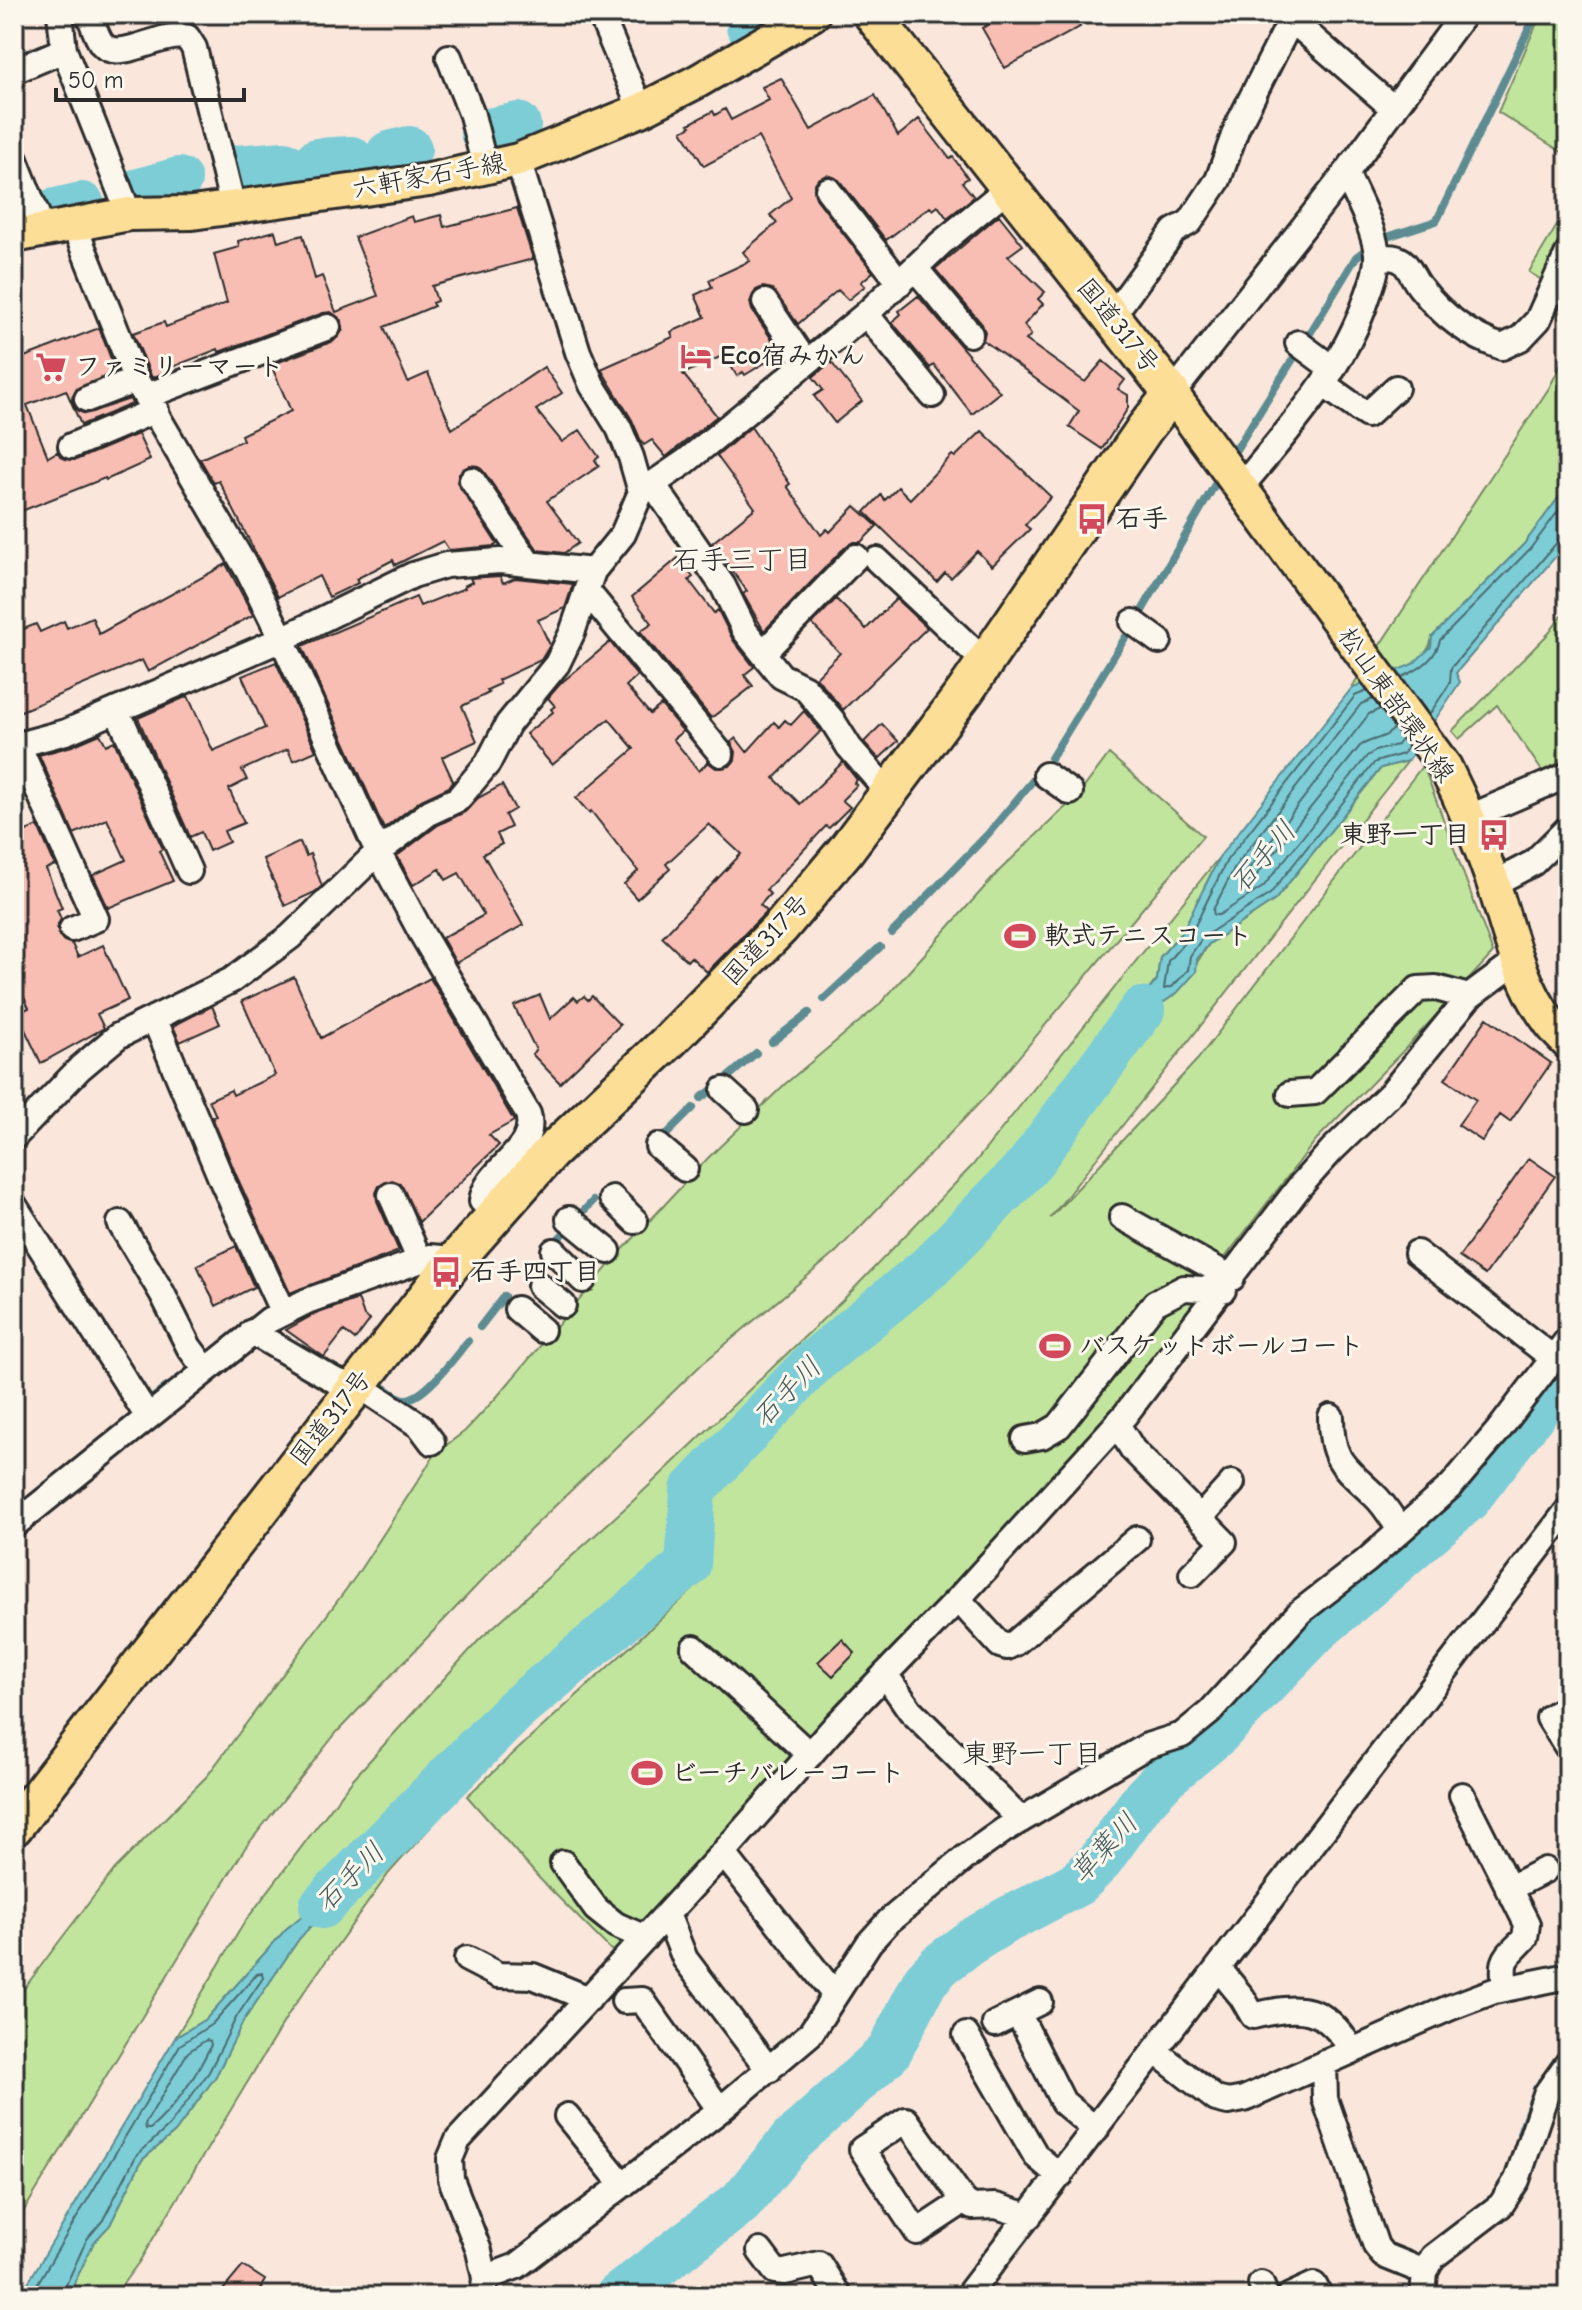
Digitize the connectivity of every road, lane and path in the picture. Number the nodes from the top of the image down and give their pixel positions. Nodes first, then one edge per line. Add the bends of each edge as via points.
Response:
1 (60, 14) edge
2 (89, 14) edge
3 (813, 14) edge
4 (872, 14) edge
5 (1464, 14) edge
6 (1288, 17) edge
7 (605, 25) dead end
8 (64, 50) junction
9 (449, 57) dead end
10 (14, 71) edge
11 (1394, 109) junction
12 (641, 110) junction
13 (14, 157) edge
14 (518, 160) junction
15 (485, 167) junction
16 (1346, 173) junction
17 (1008, 188) junction
18 (828, 190) dead end
19 (233, 207) junction
20 (129, 214) junction
21 (43, 229) edge
22 (1568, 253) edge
23 (1377, 257) junction
24 (908, 275) junction
25 (765, 302) dead end
26 (866, 314) junction
27 (1111, 318) junction
28 (328, 327) dead end
29 (970, 334) dead end
30 (1298, 343) dead end
31 (806, 363) junction
32 (1328, 376) junction
33 (1396, 388) dead end
34 (1172, 394) junction
35 (146, 395) junction
36 (932, 395) dead end
37 (87, 399) dead end
38 (71, 446) dead end
39 (472, 480) dead end
40 (1241, 487) junction
41 (647, 488) junction
42 (529, 564) junction
43 (590, 581) junction
44 (1133, 622) dead end
45 (282, 639) junction
46 (1159, 641) dead end
47 (763, 653) junction
48 (985, 662) junction
49 (117, 710) junction
50 (16, 745) edge
51 (721, 754) dead end
52 (1046, 775) dead end
53 (1568, 775) edge
54 (1070, 792) dead end
55 (889, 793) junction
56 (1470, 817) junction
57 (1568, 828) edge
58 (378, 852) junction
59 (189, 871) dead end
60 (1493, 884) junction
61 (72, 929) dead end
62 (1516, 962) junction
63 (1469, 997) junction
64 (154, 1018) junction
65 (1568, 1043) edge
66 (724, 1090) dead end
67 (1290, 1094) dead end
68 (746, 1110) dead end
69 (14, 1137) edge
70 (658, 1146) dead end
71 (685, 1169) dead end
72 (391, 1195) dead end
73 (612, 1198) dead end
74 (14, 1205) edge
75 (495, 1214) junction
76 (1122, 1217) dead end
77 (569, 1219) dead end
78 (635, 1221) dead end
79 (120, 1223) dead end
80 (554, 1251) dead end
81 (608, 1251) dead end
82 (436, 1262) junction
83 (1419, 1265) dead end
84 (583, 1280) dead end
85 (1227, 1284) junction
86 (540, 1286) dead end
87 (563, 1305) dead end
88 (517, 1309) dead end
89 (283, 1313) junction
90 (542, 1330) dead end
91 (252, 1332) junction
92 (1568, 1339) edge
93 (1553, 1358) junction
94 (206, 1370) junction
95 (355, 1388) junction
96 (148, 1417) junction
97 (1331, 1417) dead end
98 (1117, 1424) junction
99 (1025, 1439) dead end
100 (432, 1442) dead end
101 (1232, 1483) dead end
102 (1568, 1510) edge
103 (1200, 1518) junction
104 (14, 1525) edge
105 (1400, 1530) junction
106 (1137, 1539) dead end
107 (1192, 1574) dead end
108 (958, 1599) junction
109 (694, 1648) dead end
110 (885, 1674) junction
111 (1568, 1706) edge
112 (1568, 1748) edge
113 (810, 1755) junction
114 (1462, 1795) dead end
115 (1021, 1820) junction
116 (14, 1827) edge
117 (723, 1853) junction
118 (563, 1863) dead end
119 (1545, 1870) dead end
120 (1508, 1889) junction
121 (667, 1914) junction
122 (645, 1938) junction
123 (467, 1959) dead end
124 (1219, 1969) junction
125 (1568, 1976) edge
126 (1505, 1989) junction
127 (835, 1995) junction
128 (589, 1999) junction
129 (624, 2001) dead end
130 (1040, 2002) dead end
131 (1018, 2013) junction
132 (995, 2024) dead end
133 (966, 2035) dead end
134 (1352, 2051) junction
135 (1156, 2052) junction
136 (1324, 2063) junction
137 (1568, 2063) edge
138 (769, 2070) junction
139 (720, 2110) junction
140 (567, 2116) dead end
141 (1096, 2130) junction
142 (1060, 2176) junction
143 (623, 2185) junction
144 (964, 2201) junction
145 (1029, 2216) junction
146 (760, 2251) dead end
147 (1424, 2284) edge
148 (484, 2287) edge
149 (839, 2296) edge
150 (967, 2296) edge
151 (1290, 2296) edge
152 (1320, 2296) edge

1 - 8 street
2 - 19 street via 99,41 108,49 121,51 177,34 187,37
3 - 12 main road, 六軒家石手線
4 - 17 highway, 国道317号
5 - 11 street
6 - 11 street
6 - 27 street via 1218,180
7 - 12 street
8 - 10 street
8 - 20 street
9 - 15 street
11 - 16 street
12 - 14 main road, 六軒家石手線
13 - 21 street
14 - 15 main road, 六軒家石手線
14 - 41 street via 578,352
15 - 19 main road, 六軒家石手線 via 429,180
16 - 23 street
16 - 34 street
17 - 24 street
17 - 27 highway, 国道317号
18 - 24 street
19 - 20 main road, 六軒家石手線
20 - 21 main road, 六軒家石手線
21 - 35 street
22 - 23 street via 1538,320 1521,338 1502,347 1437,309 1405,263
23 - 32 street via 1366,302
24 - 26 street
24 - 29 street
25 - 31 street
26 - 31 street
26 - 36 street
27 - 34 highway, 国道317号
28 - 35 street
30 - 32 street
31 - 41 street
32 - 33 street via 1367,415
32 - 40 street
34 - 40 main road, 松山東部環状線
34 - 48 highway, 国道317号
35 - 37 street
35 - 38 street
35 - 45 street
39 - 42 street
40 - 56 main road, 松山東部環状線 via 1437,754
41 - 43 street
41 - 47 street via 723,586 745,631
42 - 43 street
42 - 45 street via 446,565 413,575
43 - 51 street
43 - 58 street via 557,664 508,724 488,763 458,799 430,812
44 - 46 street
45 - 49 street
45 - 58 street
47 - 48 street via 866,558
47 - 55 street via 781,676 805,688
48 - 55 highway, 国道317号
49 - 50 street via 66,732
49 - 59 street
50 - 61 street via 64,872 96,919
52 - 54 street
53 - 56 street
55 - 75 highway, 国道317号 via 781,927 550,1153
56 - 60 main road, 松山東部環状線
57 - 60 street via 1533,863
58 - 64 street via 290,937 255,963
58 - 75 street via 532,1126 484,1189 482,1201
60 - 62 main road, 松山東部環状線
62 - 63 street
62 - 65 main road, 松山東部環状線 via 1539,1006
63 - 67 street via 1418,989 1315,1092
63 - 85 street via 1391,1093 1300,1186
64 - 69 street via 118,1036 80,1068
64 - 89 street
66 - 68 street
70 - 71 street
72 - 82 street
73 - 78 street
74 - 96 street
75 - 82 highway, 国道317号
76 - 85 street
77 - 81 street
79 - 94 street
80 - 84 street
82 - 89 street
82 - 95 highway, 国道317号
83 - 93 street
85 - 98 street
85 - 99 street via 1184,1288 1155,1303 1059,1426
86 - 87 street
88 - 90 street
89 - 91 street
91 - 94 street
91 - 95 street
92 - 93 street
93 - 105 street via 1452,1485
94 - 96 street
95 - 100 street via 420,1426
95 - 116 highway, 国道317号
96 - 104 street
97 - 105 street via 1331,1439 1341,1465 1381,1502
98 - 103 street via 1133,1450
98 - 108 street
101 - 103 street
102 - 124 street
103 - 107 street via 1224,1542
105 - 115 street via 1300,1612 1210,1712 1182,1735 1147,1746
106 - 108 street via 1007,1647
108 - 110 street
109 - 113 street
110 - 113 street
110 - 115 street via 910,1710
111 - 112 street via 1549,1718
113 - 117 street
114 - 120 street
115 - 127 street via 966,1857 889,1921
117 - 121 street
117 - 127 street
118 - 122 street via 596,1909
119 - 120 street
120 - 126 street via 1527,1924 1525,1938 1506,1956
121 - 122 street
121 - 138 street via 685,1959
122 - 128 street
123 - 128 street via 498,1975 533,1976
124 - 134 street via 1253,2016 1299,2008 1314,2012 1344,2037
124 - 135 street
125 - 126 street
126 - 134 street
127 - 138 street via 810,2034
128 - 148 street via 458,2140 450,2159 451,2179 479,2251
129 - 139 street via 642,2000
130 - 131 street
131 - 132 street
131 - 141 street via 1063,2102
133 - 142 street via 1036,2156
134 - 136 street
135 - 136 street via 1216,2099 1228,2102
135 - 141 street
136 - 147 street via 1325,2099 1371,2193 1376,2246
137 - 147 street via 1546,2094 1517,2180 1501,2205 1433,2257
138 - 139 street
139 - 143 street
140 - 143 street
141 - 142 street
142 - 145 street
143 - 148 street
144 - 144 street via 906,2120 862,2149 917,2232
144 - 145 street via 972,2207 996,2206
145 - 150 street
146 - 149 street via 775,2271 819,2264
151 - 152 street via 1314,2285

